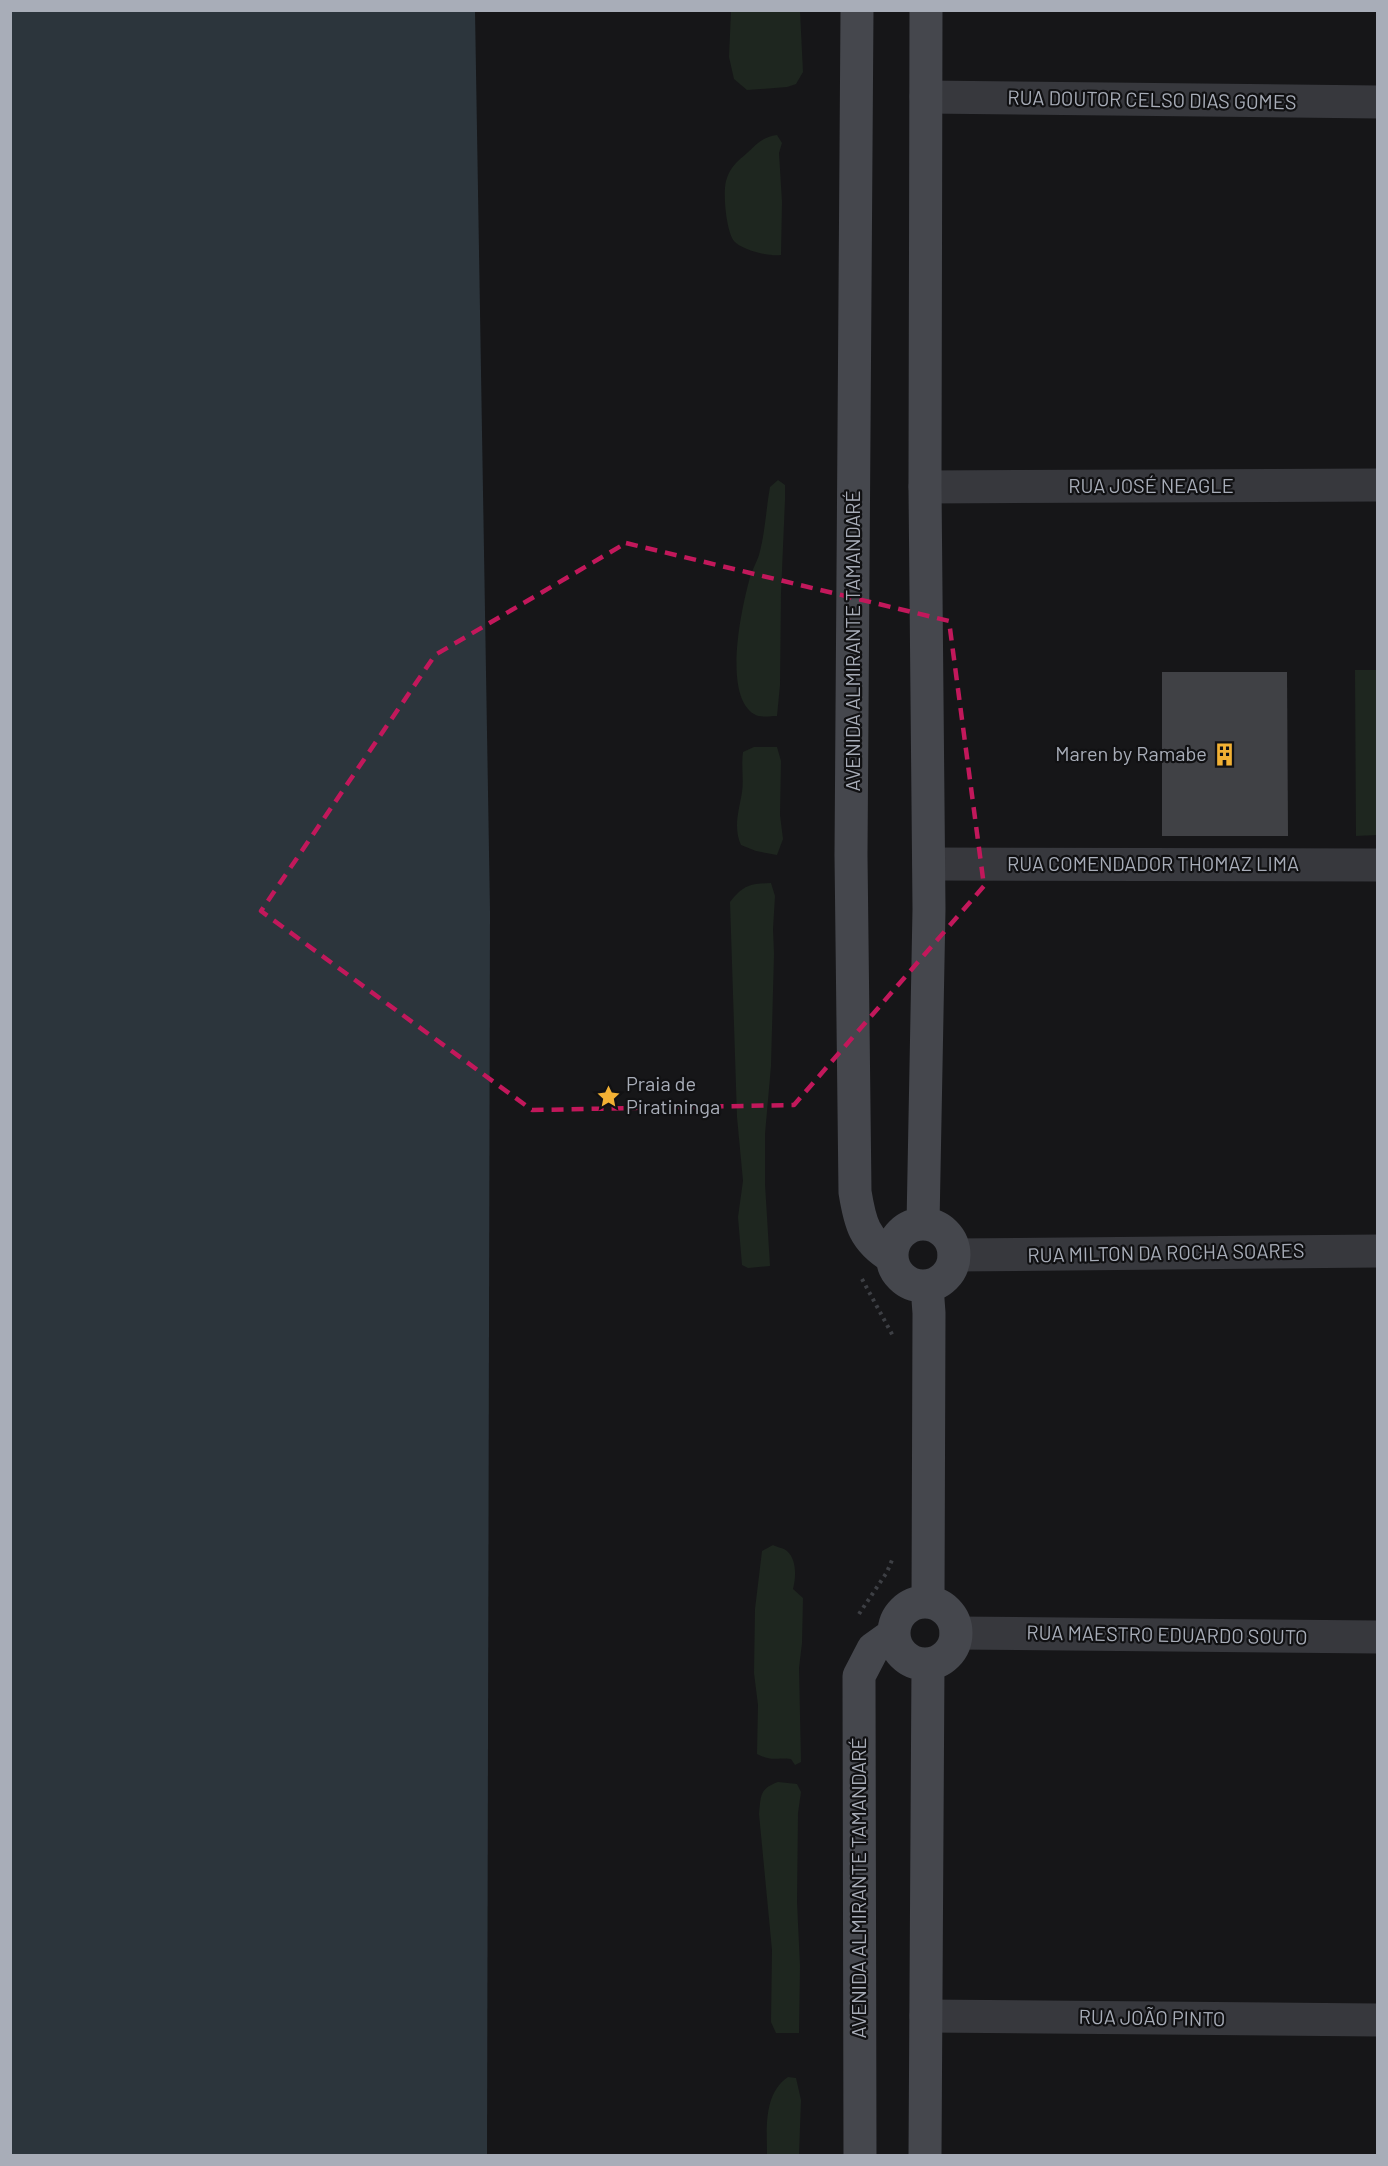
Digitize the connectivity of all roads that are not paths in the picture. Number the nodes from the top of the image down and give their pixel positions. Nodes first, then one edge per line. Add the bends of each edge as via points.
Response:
1 (857, 10) edge
2 (926, 10) edge
3 (926, 98) junction
4 (1377, 102) edge
5 (1377, 485) edge
6 (925, 487) junction
7 (928, 864) junction
8 (1377, 865) edge
9 (923, 1224) junction
10 (1377, 1251) edge
11 (954, 1255) junction
12 (892, 1257) junction
13 (927, 1286) junction
14 (928, 1602) junction
15 (956, 1633) junction
16 (894, 1634) junction
17 (1377, 1637) edge
18 (928, 1664) junction
19 (926, 2016) junction
20 (1377, 2020) edge
21 (860, 2156) edge
22 (925, 2156) edge

1 - 12 street, AVENIDA ALMIRANTE TAMANDARÉ via 851,855 855,1192 860,1224 877,1248
2 - 3 street
3 - 4 street, RUA DOUTOR CELSO DIAS GOMES
3 - 6 street
5 - 6 street, RUA JOSÉ NEAGLE
6 - 7 street
7 - 8 street, RUA COMENDADOR THOMAZ LIMA
7 - 9 street
9 - 11 street via 948,1237
9 - 12 street via 897,1238
10 - 11 street, RUA MILTON DA ROCHA SOARES
11 - 13 street via 943,1279
12 - 13 street via 899,1276 917,1286
13 - 14 street
14 - 15 street via 945,1608
14 - 16 street via 917,1602 900,1614
15 - 17 street, RUA MAESTRO EDUARDO SOUTO
15 - 18 street via 943,1659
16 - 18 street via 906,1658
16 - 21 street, AVENIDA ALMIRANTE TAMANDARÉ via 873,1649 859,1676
18 - 19 street
19 - 20 street, RUA JOÃO PINTO
19 - 22 street

